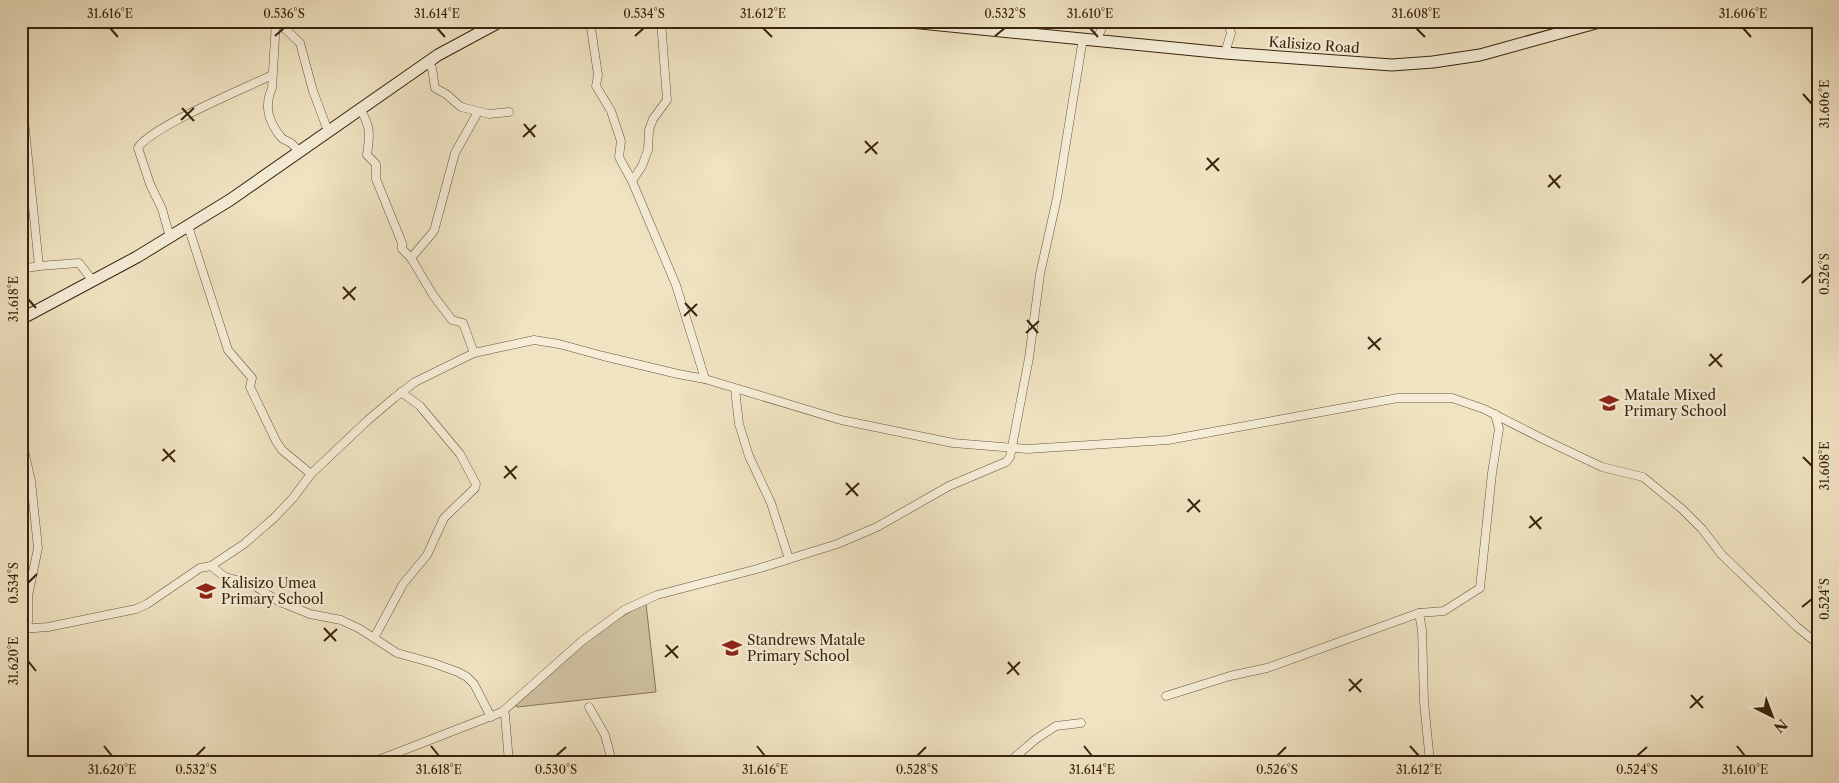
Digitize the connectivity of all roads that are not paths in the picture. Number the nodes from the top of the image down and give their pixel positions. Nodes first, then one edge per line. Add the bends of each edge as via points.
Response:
1 (276, 21) edge
2 (501, 21) edge
3 (590, 21) edge
4 (661, 21) edge
5 (900, 21) edge
6 (1106, 21) edge
7 (1228, 21) edge
8 (1603, 21) edge
9 (1083, 38) junction
10 (1097, 39) junction
11 (1225, 53) junction
12 (428, 63) junction
13 (272, 75) junction
14 (21, 91) edge
15 (360, 109) junction
16 (478, 112) junction
17 (509, 112) dead end
18 (328, 131) junction
19 (299, 151) junction
20 (632, 181) junction
21 (188, 226) junction
22 (170, 237) junction
23 (410, 258) junction
24 (39, 266) junction
25 (21, 269) edge
26 (93, 281) junction
27 (21, 319) edge
28 (474, 353) junction
29 (705, 379) junction
30 (735, 389) junction
31 (401, 392) junction
32 (1495, 414) junction
33 (21, 436) edge
34 (1011, 447) junction
35 (311, 474) junction
36 (789, 560) junction
37 (211, 566) junction
38 (1419, 613) junction
39 (23, 629) edge
40 (374, 638) junction
41 (1818, 644) edge
42 (1166, 696) dead end
43 (589, 707) dead end
44 (505, 715) dead end
45 (491, 717) junction
46 (1081, 723) dead end
47 (373, 762) edge
48 (509, 762) edge
49 (612, 762) edge
50 (1009, 762) edge
51 (1430, 762) edge

1 - 13 street
1 - 18 street via 300,43
2 - 12 street
3 - 20 street via 598,75 596,86 611,111 620,141 619,157
4 - 20 street via 667,100 653,118 648,150
5 - 9 street, Kalisizo Road
6 - 10 street
7 - 11 street via 1231,33
8 - 11 street, Kalisizo Road via 1480,55 1416,64 1359,64
9 - 10 street, Kalisizo Road
9 - 34 street
10 - 11 street, Kalisizo Road
12 - 15 street
12 - 16 street via 432,68 435,88 461,107
13 - 19 street via 267,114 280,136
13 - 22 street via 162,128 141,142 138,148 143,167 162,209
14 - 24 street
15 - 18 street
15 - 23 street via 370,134 367,155 376,164 376,179 402,249
16 - 17 street
16 - 23 street via 455,153 434,231
18 - 19 street
19 - 21 street
20 - 29 street via 676,285
21 - 22 street
21 - 35 street via 228,350 252,378 250,387 276,442
22 - 26 street
23 - 28 street via 447,314 452,320 463,323
24 - 25 street
24 - 26 street via 79,262
26 - 27 street
28 - 29 street via 534,340
28 - 31 street
29 - 30 street
30 - 34 street via 841,420 953,443
30 - 36 street via 739,424 749,456 771,503
31 - 35 street
31 - 40 street via 420,406 460,454 476,484 472,492 444,518 426,555 403,584
32 - 34 street via 1452,398 1398,398 1168,440
32 - 38 street via 1499,429 1480,588 1444,611
32 - 41 street via 1602,467 1644,477 1682,509 1722,555
33 - 39 street via 31,481 38,548 28,596 28,622
34 - 36 street via 1010,457 1000,465 949,486 877,527
35 - 37 street via 274,518
36 - 45 street via 657,595 624,610 582,641 509,707
37 - 39 street via 200,568 136,609
37 - 40 street via 226,577 252,584 278,601 310,614 341,620
38 - 42 street via 1267,668
38 - 51 street
40 - 45 street via 397,653 467,677
43 - 49 street via 605,735
44 - 48 street
45 - 47 street
46 - 50 street via 1056,726

